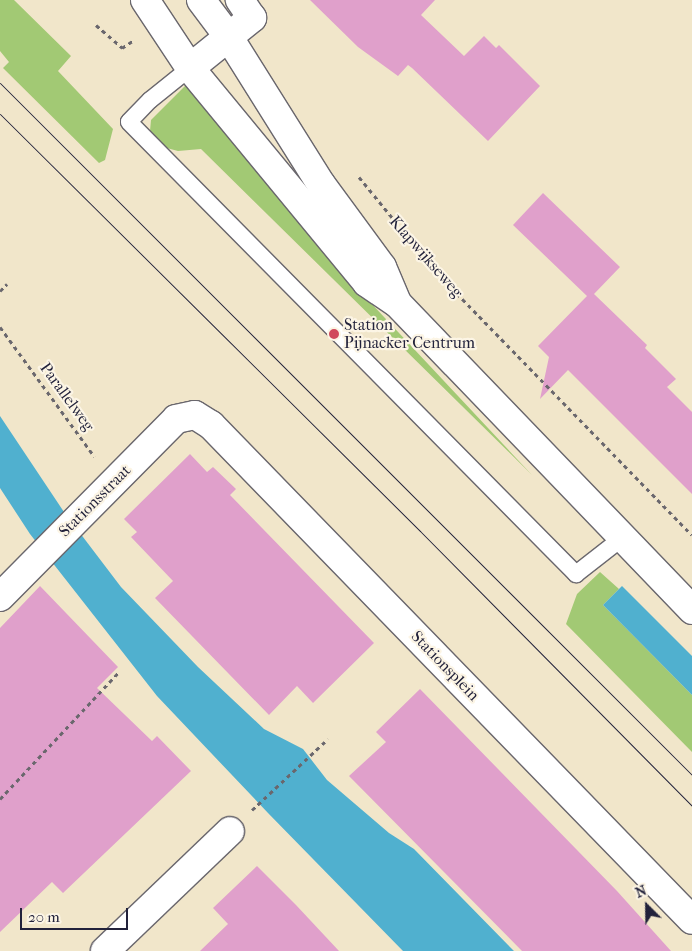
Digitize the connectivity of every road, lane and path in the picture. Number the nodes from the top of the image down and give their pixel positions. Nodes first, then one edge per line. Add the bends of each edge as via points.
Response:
1 (145, 0) edge
2 (201, 0) edge
3 (246, 9) edge
4 (228, 36) junction
5 (190, 68) junction
6 (356, 172) dead end
7 (7, 284) dead end
8 (0, 290) edge
9 (397, 303) junction
10 (0, 327) edge
11 (195, 415) joint
12 (112, 484) junction
13 (692, 535) edge
14 (622, 538) junction
15 (0, 596) edge
16 (692, 610) edge
17 (119, 672) dead end
18 (328, 738) dead end
19 (0, 798) edge
20 (253, 809) dead end
21 (230, 831) dead end
22 (692, 920) edge
23 (111, 949) edge

1 - 5 street
2 - 4 street
3 - 4 street
4 - 5 street
4 - 9 street via 320,184 382,267
5 - 9 street via 367,283
5 - 14 lane via 150,100 129,122 576,574
6 - 13 path, Klapwijkseweg via 440,276
7 - 8 path
9 - 14 street
10 - 12 path, Parallelweg via 54,398
11 - 12 street, Stationsstraat via 176,419
11 - 22 street, Stationsplein via 211,425
12 - 15 street, Stationsstraat
14 - 16 street
17 - 19 path
18 - 20 path
21 - 23 street

